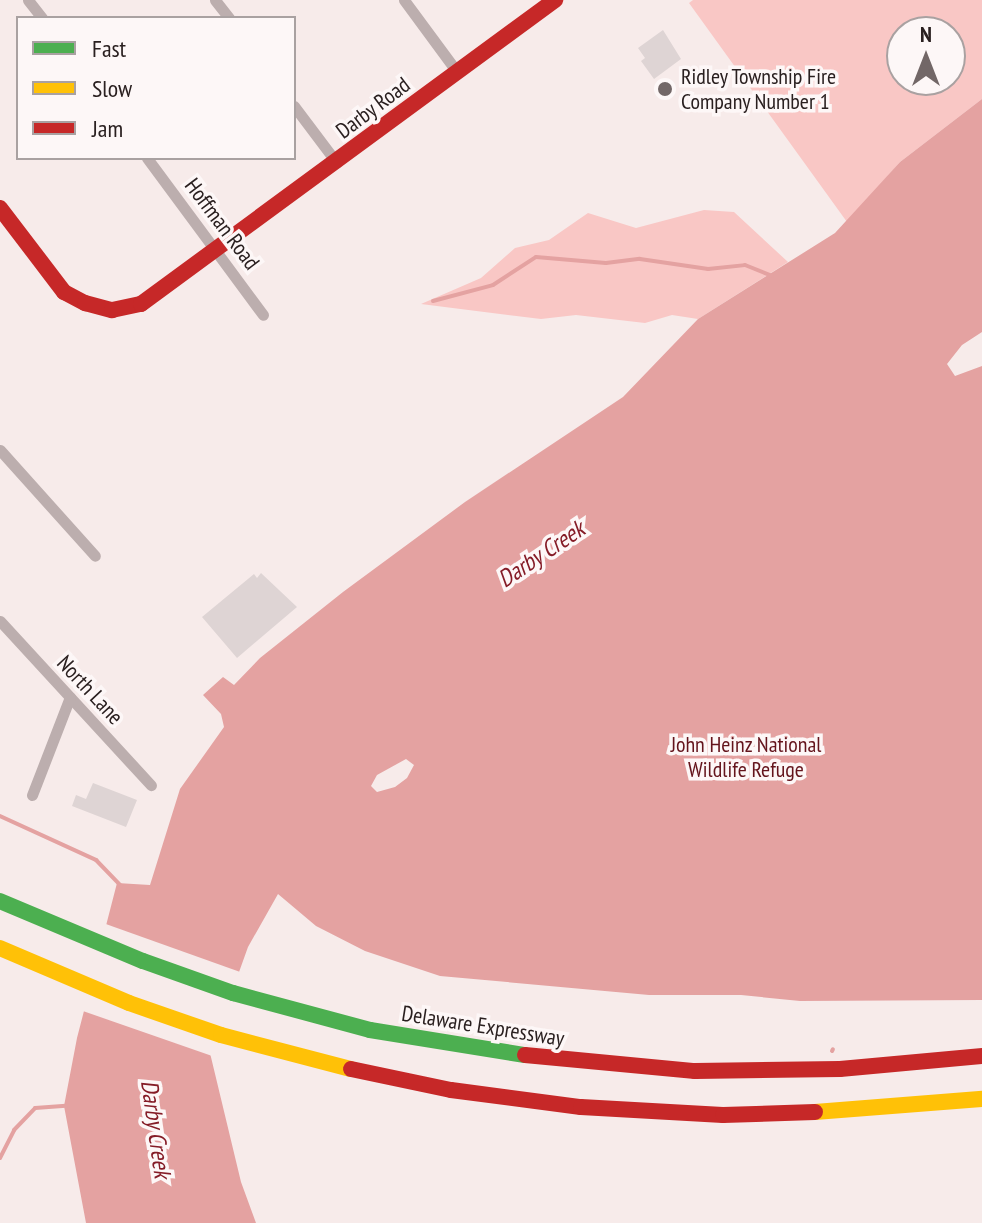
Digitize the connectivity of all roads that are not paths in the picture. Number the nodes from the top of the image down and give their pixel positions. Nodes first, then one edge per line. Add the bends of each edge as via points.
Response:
1 (28, 0) edge
2 (215, 0) edge
3 (404, 0) edge
4 (555, 0) edge
5 (40, 16) edge
6 (227, 16) edge
7 (457, 72) junction
8 (296, 109) edge
9 (148, 160) edge
10 (337, 163) junction
11 (0, 208) edge
12 (216, 250) junction
13 (263, 315) dead end
14 (0, 450) edge
15 (95, 556) dead end
16 (0, 621) edge
17 (70, 697) junction
18 (151, 785) dead end
19 (32, 795) dead end
20 (0, 901) edge
21 (0, 948) edge
22 (982, 1056) edge
23 (982, 1099) edge

1 - 5 street
2 - 6 street
3 - 7 street
4 - 7 main road, Darby Road
7 - 10 main road, Darby Road
8 - 10 street
9 - 12 street, Hoffman Road
10 - 12 main road, Darby Road
11 - 12 main road, Darby Road via 57,285 98,308 141,304
12 - 13 street, Hoffman Road
14 - 15 street
16 - 17 street, North Lane
17 - 18 street, North Lane
17 - 19 street
20 - 22 main road, Delaware Expressway via 143,961 276,1006 461,1047 649,1069 790,1071
21 - 23 main road via 129,1003 266,1048 451,1090 612,1110 723,1115 817,1114

